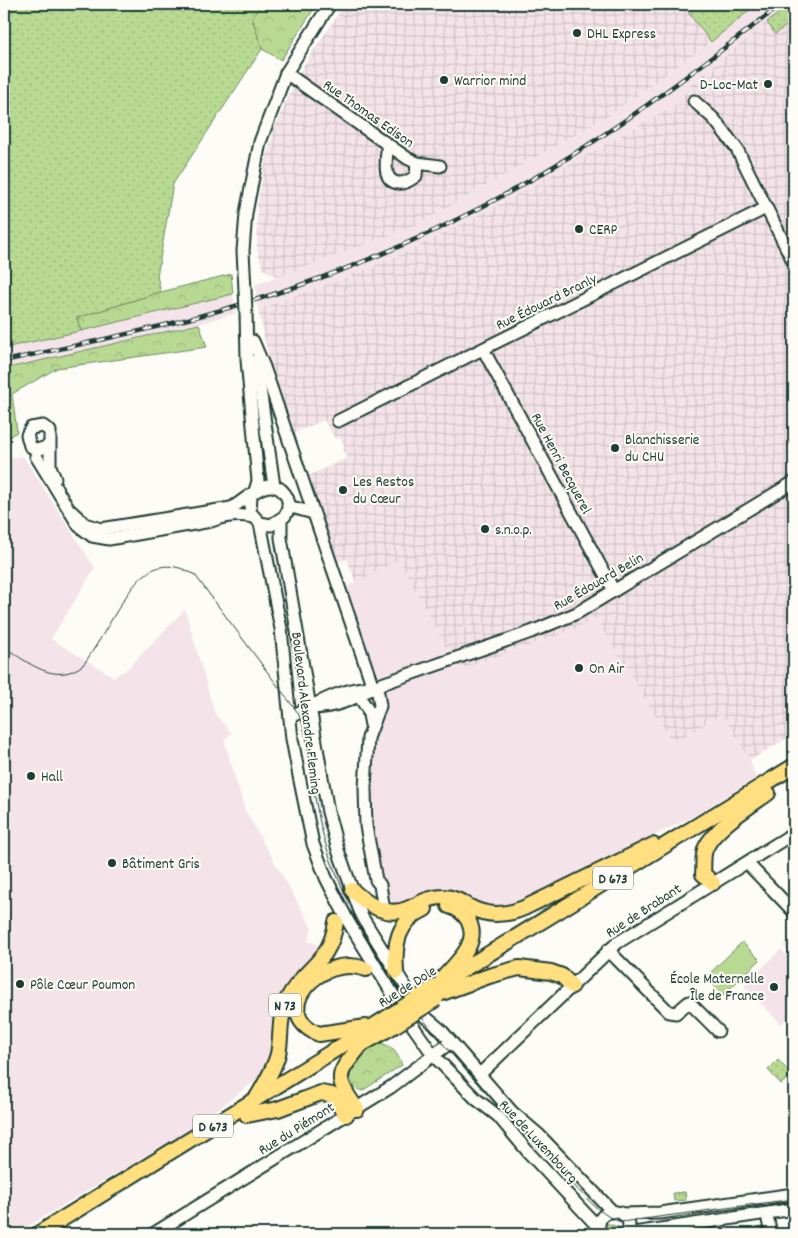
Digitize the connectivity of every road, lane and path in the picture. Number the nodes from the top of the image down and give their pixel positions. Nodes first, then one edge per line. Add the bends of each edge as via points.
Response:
1 (330, 4) edge
2 (286, 73) junction
3 (694, 101) dead end
4 (387, 145) junction
5 (418, 163) junction
6 (440, 166) dead end
7 (766, 208) junction
8 (794, 263) edge
9 (246, 312) junction
10 (253, 341) junction
11 (484, 348) junction
12 (338, 421) dead end
13 (48, 446) junction
14 (37, 450) junction
15 (794, 482) edge
16 (274, 486) junction
17 (58, 490) junction
18 (253, 494) junction
19 (288, 506) junction
20 (71, 511) junction
21 (313, 513) junction
22 (256, 520) junction
23 (281, 520) junction
24 (144, 522) junction
25 (137, 534) junction
26 (614, 591) junction
27 (374, 687) junction
28 (359, 696) junction
29 (310, 708) junction
30 (290, 717) junction
31 (371, 725) junction
32 (794, 766) edge
33 (794, 776) edge
34 (768, 793) junction
35 (716, 814) junction
36 (794, 833) edge
37 (746, 863) junction
38 (326, 878) junction
39 (713, 883) junction
40 (352, 890) junction
41 (384, 910) junction
42 (794, 912) edge
43 (336, 922) joint
44 (608, 950) junction
45 (366, 969) joint
46 (389, 974) junction
47 (572, 986) junction
48 (436, 993) junction
49 (386, 1023) junction
50 (718, 1031) dead end
51 (451, 1042) junction
52 (361, 1045) junction
53 (434, 1056) junction
54 (480, 1074) junction
55 (256, 1099) junction
56 (352, 1112) junction
57 (247, 1115) junction
58 (794, 1194) edge
59 (794, 1209) edge
60 (618, 1213) junction
61 (768, 1220) dead end
62 (600, 1232) edge
63 (38, 1234) edge
64 (54, 1234) edge
65 (153, 1234) edge
66 (627, 1234) edge
67 (771, 1234) edge

1 - 2 street
2 - 4 street, Rue Thomas Edison
2 - 9 street, bridge via 260,142 249,188 243,237
3 - 7 street via 733,143
4 - 5 street, Rue Thomas Edison
4 - 5 street via 386,169 393,182 401,184 416,176
5 - 6 street, Rue Thomas Edison
7 - 8 street
7 - 11 street, Rue Édouard Branly
9 - 10 street
9 - 18 street via 258,481
10 - 16 street
10 - 21 street
11 - 12 street, Rue Édouard Branly
11 - 26 street, Rue Henri Becquerel
13 - 14 street
13 - 14 street via 52,439 50,431 43,426 35,426 27,439
13 - 17 street
14 - 17 street via 36,456
15 - 26 street, Rue Édouard Belin
16 - 18 street
16 - 19 street via 284,494
17 - 20 street
18 - 22 street via 249,506
18 - 24 street via 231,508
19 - 21 street
19 - 23 street
20 - 24 street via 93,528
20 - 25 street via 79,526 92,536 109,539
21 - 27 street
22 - 23 street via 271,525
22 - 25 street via 243,515
22 - 30 street, Boulevard Alexandre Fleming via 281,629
23 - 29 street, Boulevard Alexandre Fleming via 281,538
24 - 25 street
26 - 27 street, Rue Édouard Belin via 557,621
27 - 28 street
27 - 29 street, Rue Édouard Belin via 354,687 324,698
27 - 31 street via 380,706
28 - 29 street via 327,708
28 - 31 street via 368,710
29 - 30 street, Rue Édouard Belin
29 - 40 street, Boulevard Alexandre Fleming via 328,812
30 - 38 street, Boulevard Alexandre Fleming via 306,814
31 - 41 street via 367,753 366,826
32 - 35 main road, Rue de Dole / D 673
33 - 34 main road, Rue de Dole / D 673
34 - 39 main road via 716,834 706,846 704,874
34 - 48 main road, Rue de Dole / D 673
35 - 41 main road via 512,913 483,912 444,897 428,899 402,911
35 - 48 main road, Rue de Dole / D 673
36 - 37 street, Rue de Brabant
37 - 39 street, Rue de Brabant
37 - 42 street
38 - 43 street, N 73
38 - 46 street, Boulevard Alexandre Fleming via 346,918
39 - 44 street, Rue de Brabant
40 - 41 main road via 366,903
40 - 46 street, Boulevard Alexandre Fleming
43 - 55 main road, N 73 via 324,957 299,982 283,1010 276,1059
44 - 47 street, Rue de Brabant
44 - 50 street via 669,1012 676,1013 689,1002
45 - 46 street
45 - 49 main road via 343,965 315,977 300,995 299,1018 310,1031 319,1034
46 - 48 main road via 402,927 424,909 451,906 466,916 472,937
46 - 51 street, Boulevard Alexandre Fleming
46 - 53 street, Boulevard Alexandre Fleming via 410,1022
47 - 48 main road via 562,976 551,972 519,968
47 - 54 street, Rue de Brabant
48 - 49 main road, Rue de Dole / D 673, bridge
49 - 52 main road, Rue de Dole / D 673
49 - 55 main road, Rue de Dole / D 673
51 - 53 street, Rue du Piémont
51 - 54 street, Rue de Luxembourg
52 - 56 main road via 344,1066 340,1077
52 - 57 main road, Rue de Dole / D 673
53 - 56 street, Rue du Piémont
53 - 62 street, Rue de Luxembourg via 476,1099 498,1116
54 - 60 street, Rue de Luxembourg via 522,1123 539,1135
55 - 63 main road, Rue de Dole / D 673
56 - 57 main road via 332,1096 321,1093 278,1109
56 - 65 street, Rue du Piémont
57 - 64 main road, Rue de Dole / D 673
58 - 60 street via 660,1213
59 - 66 street
60 - 62 street via 602,1217
60 - 66 street via 629,1222
61 - 67 street

